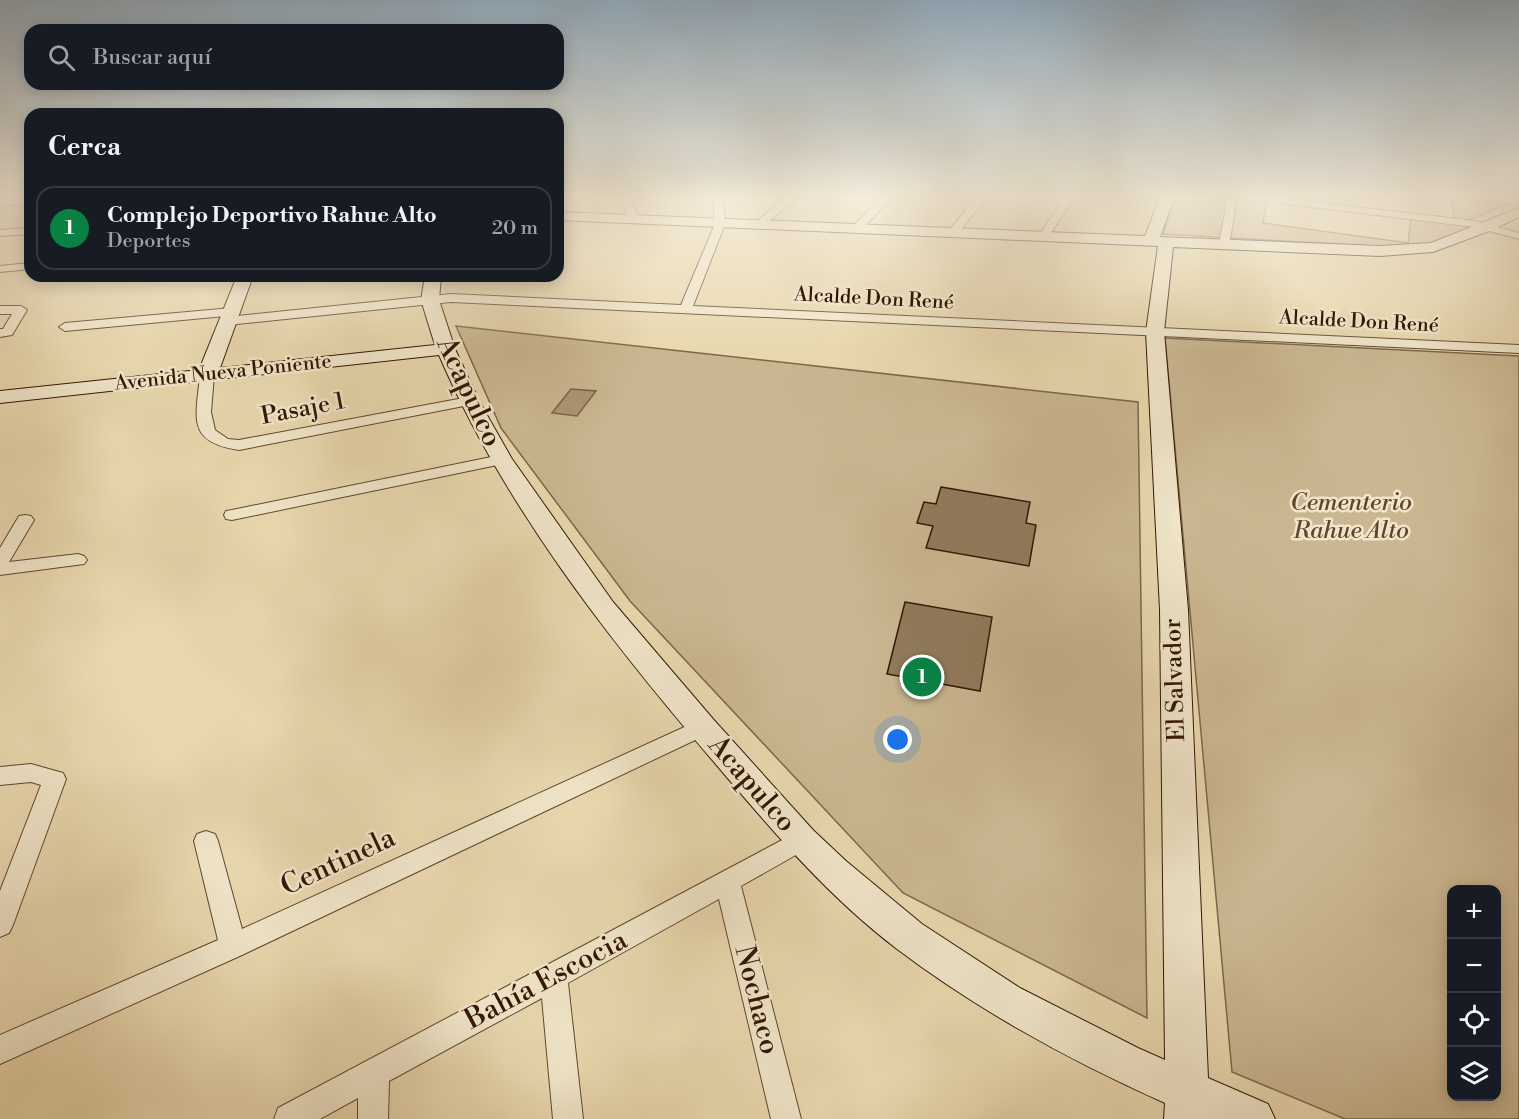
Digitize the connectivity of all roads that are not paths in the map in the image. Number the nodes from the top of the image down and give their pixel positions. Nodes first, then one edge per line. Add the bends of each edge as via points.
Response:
1 (711, 247) edge
2 (1158, 247) edge
3 (1296, 247) edge
4 (1430, 247) edge
5 (24, 267) edge
6 (0, 269) edge
7 (243, 282) edge
8 (432, 288) edge
9 (0, 310) edge
10 (685, 310) junction
11 (230, 316) junction
12 (65, 327) dead end
13 (1155, 332) junction
14 (0, 333) edge
15 (446, 349) junction
16 (1519, 349) edge
17 (207, 375) junction
18 (0, 397) edge
19 (469, 401) junction
20 (501, 460) junction
21 (232, 515) dead end
22 (25, 520) dead end
23 (78, 560) dead end
24 (0, 563) edge
25 (0, 569) edge
26 (702, 727) junction
27 (0, 776) edge
28 (801, 840) junction
29 (206, 841) dead end
30 (727, 881) junction
31 (0, 925) edge
32 (233, 946) junction
33 (554, 976) junction
34 (0, 1050) edge
35 (375, 1073) junction
36 (1187, 1105) edge
37 (289, 1119) edge
38 (373, 1119) edge
39 (568, 1119) edge
40 (786, 1119) edge
41 (1253, 1119) edge

1 - 10 street
2 - 13 street, El Salvador
3 - 4 street via 1380,251
5 - 6 street
7 - 11 street
8 - 10 street, Alcalde Don René via 451,298
8 - 11 street, Alcalde Don René
8 - 15 street, Acapulco
9 - 14 street via 21,310 7,332
10 - 13 street, Alcalde Don René
11 - 12 street, Alcalde Don René
11 - 17 street
13 - 16 street, Alcalde Don René
13 - 36 street, El Salvador via 1174,609
15 - 17 street, Avenida Nueva Poniente
15 - 19 street, Acapulco
17 - 18 street, Avenida Nueva Poniente
17 - 19 street, Pasaje 1 via 204,427 212,439 225,444 239,445
19 - 20 street, Acapulco
20 - 21 street
20 - 26 street, Acapulco via 603,608
22 - 24 street
23 - 25 street
26 - 28 street, Acapulco
26 - 32 street, Centinela
27 - 31 street via 31,774 55,779
28 - 30 street, Bahía Escocia
28 - 36 street, Acapulco via 869,904 954,968 1062,1033 1123,1063
29 - 32 street
30 - 33 street, Bahía Escocia
30 - 40 street, Nochaco
32 - 34 street, Centinela
33 - 35 street, Bahía Escocia
33 - 39 street
35 - 37 street, Bahía Escocia
35 - 38 street
36 - 41 street, Acapulco

